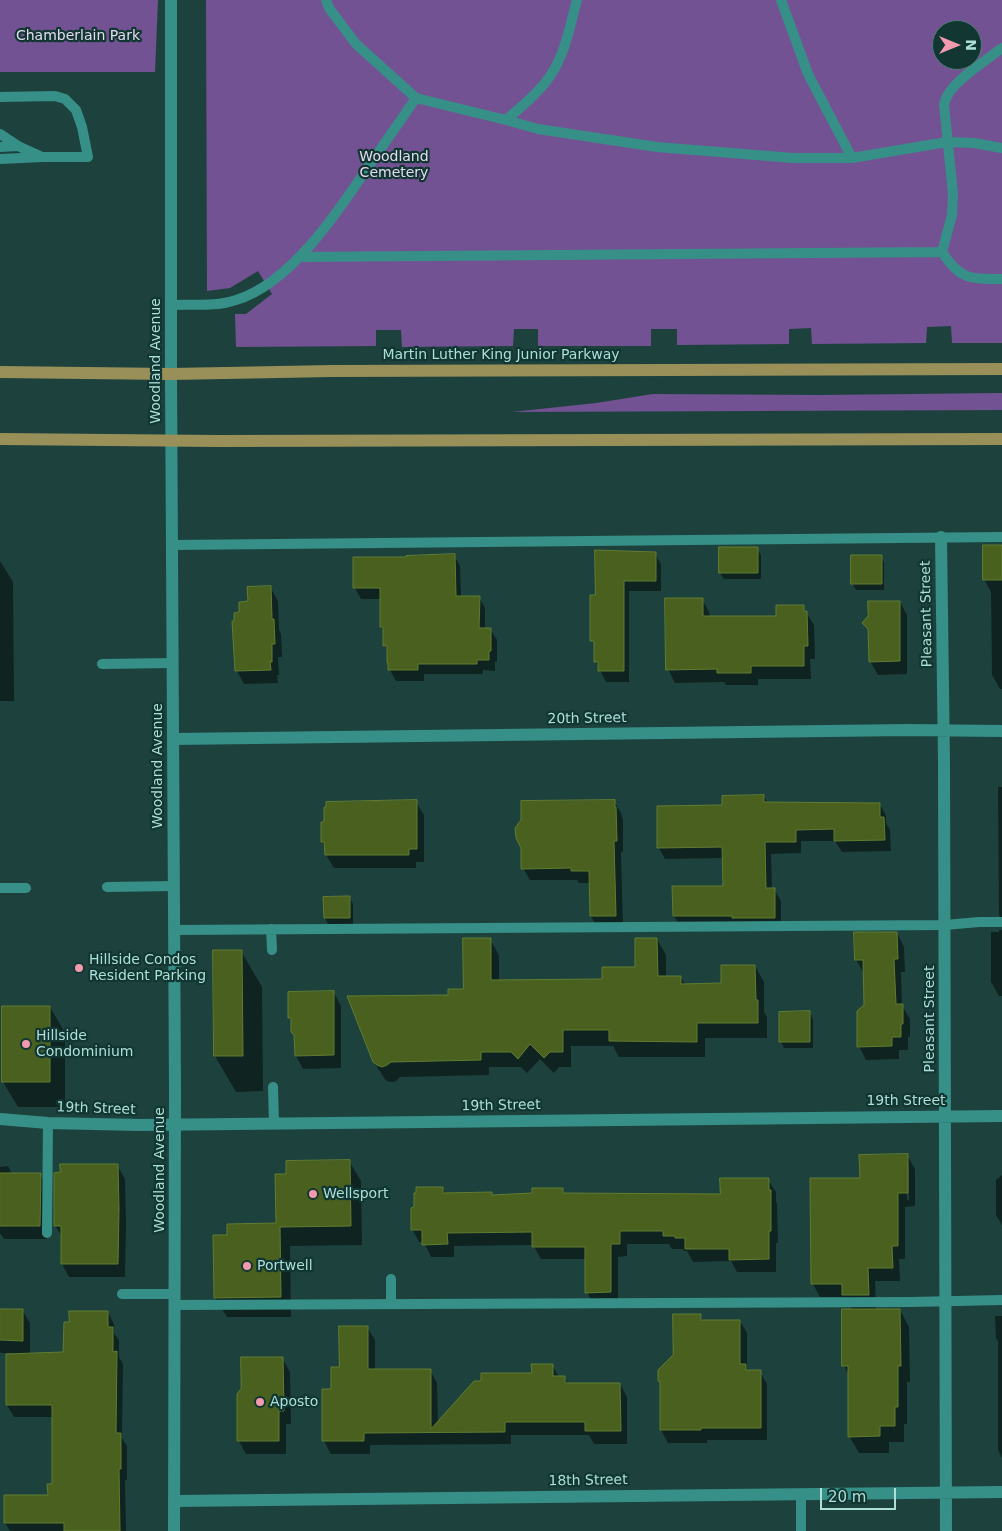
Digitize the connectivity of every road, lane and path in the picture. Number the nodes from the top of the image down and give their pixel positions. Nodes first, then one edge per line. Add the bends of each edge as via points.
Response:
1 (171, 0) edge
2 (326, 0) edge
3 (577, 0) edge
4 (780, 0) edge
5 (1002, 48) edge
6 (0, 97) edge
7 (416, 98) junction
8 (506, 120) junction
9 (0, 134) edge
10 (947, 142) junction
11 (18, 146) junction
12 (0, 147) edge
13 (1002, 148) edge
14 (43, 157) junction
15 (852, 158) junction
16 (0, 159) edge
17 (942, 252) junction
18 (299, 257) junction
19 (1002, 279) edge
20 (171, 305) junction
21 (1002, 369) edge
22 (0, 372) edge
23 (171, 374) junction
24 (0, 440) edge
25 (1002, 440) edge
26 (171, 441) junction
27 (941, 537) junction
28 (1002, 537) edge
29 (172, 545) junction
30 (173, 663) junction
31 (102, 664) dead end
32 (943, 730) junction
33 (1002, 731) edge
34 (173, 739) junction
35 (174, 886) junction
36 (108, 887) dead end
37 (0, 888) edge
38 (26, 888) dead end
39 (1002, 922) edge
40 (945, 925) junction
41 (271, 929) junction
42 (174, 930) junction
43 (272, 950) dead end
44 (273, 1087) dead end
45 (946, 1116) junction
46 (1002, 1116) edge
47 (0, 1119) edge
48 (48, 1123) junction
49 (274, 1124) junction
50 (175, 1125) junction
51 (47, 1233) dead end
52 (390, 1279) dead end
53 (122, 1294) dead end
54 (174, 1300) junction
55 (946, 1300) junction
56 (1002, 1300) edge
57 (391, 1304) junction
58 (1002, 1492) edge
59 (946, 1493) junction
60 (801, 1494) junction
61 (174, 1501) junction
62 (174, 1531) edge
63 (801, 1531) edge
64 (946, 1531) edge

1 - 20 street, Woodland Avenue
2 - 7 lane via 356,44
3 - 8 lane via 563,52 552,74
4 - 15 lane via 808,74
5 - 10 lane via 949,92 944,104
6 - 14 lane via 56,96 65,99 76,110 88,157
7 - 8 lane
7 - 18 lane via 336,216
8 - 15 lane via 538,129 657,147 793,158
9 - 11 lane
10 - 13 lane
10 - 15 lane
10 - 17 lane via 953,194 952,215
11 - 12 lane
11 - 14 lane
14 - 16 lane
17 - 18 lane
17 - 19 lane via 957,271 968,277
18 - 20 lane via 266,286 236,300 220,304
20 - 23 street, Woodland Avenue
21 - 23 main road, Martin Luther King Junior Parkway
22 - 23 main road, Martin Luther King Junior Parkway
23 - 26 street, Woodland Avenue
24 - 26 main road
25 - 26 main road
26 - 29 street, Woodland Avenue
27 - 28 lane
27 - 29 lane
27 - 32 street, Pleasant Street
29 - 30 street, Woodland Avenue
30 - 31 lane
30 - 34 street, Woodland Avenue
32 - 33 street, 20th Street
32 - 34 street, 20th Street
32 - 40 street, Pleasant Street
34 - 35 street, Woodland Avenue
35 - 36 lane
35 - 42 street, Woodland Avenue
37 - 38 lane
39 - 40 lane
40 - 41 lane
40 - 45 street, Pleasant Street
41 - 42 lane
41 - 43 lane
42 - 50 street, Woodland Avenue
44 - 49 lane
45 - 46 street, 19th Street
45 - 49 street, 19th Street
45 - 55 street, Pleasant Street
47 - 48 street, 19th Street
48 - 50 street, 19th Street
48 - 51 lane
49 - 50 street, 19th Street
50 - 54 street, Woodland Avenue
52 - 57 lane
53 - 54 lane
54 - 57 lane
54 - 61 street, Woodland Avenue
55 - 56 lane
55 - 57 lane
55 - 59 street, Pleasant Street
58 - 59 street, 18th Street
59 - 60 street, 18th Street
59 - 64 street, Pleasant Street
60 - 61 street, 18th Street
60 - 63 lane
61 - 62 street, Woodland Avenue

